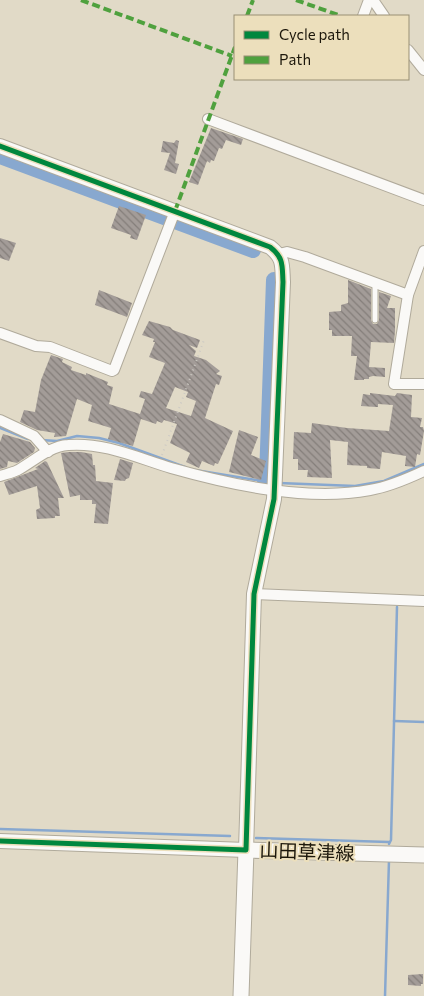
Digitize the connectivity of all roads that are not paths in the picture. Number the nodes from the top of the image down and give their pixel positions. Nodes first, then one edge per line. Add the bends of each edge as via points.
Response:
1 (369, 0) edge
2 (373, 0) edge
3 (363, 15) edge
4 (383, 15) edge
5 (409, 51) edge
6 (424, 70) edge
7 (208, 120) dead end
8 (0, 146) edge
9 (424, 200) edge
10 (175, 211) junction
11 (424, 252) edge
12 (279, 254) junction
13 (375, 284) junction
14 (408, 295) junction
15 (375, 320) dead end
16 (0, 333) edge
17 (424, 384) edge
18 (0, 420) edge
19 (48, 452) junction
20 (424, 472) edge
21 (0, 476) edge
22 (275, 491) junction
23 (254, 594) junction
24 (424, 601) edge
25 (0, 841) edge
26 (246, 850) junction
27 (424, 855) edge
28 (241, 996) edge

1 - 3 street
2 - 4 street
5 - 6 street
7 - 9 street
8 - 10 street
10 - 12 street via 270,247
10 - 16 street via 114,370
11 - 14 street
12 - 13 street via 287,252 304,257
12 - 22 street via 282,282
13 - 14 street
13 - 15 lane
14 - 17 street via 394,384
18 - 19 street via 34,436
19 - 21 street via 16,471
19 - 22 street via 67,445 108,447 158,464
20 - 22 street via 358,492
22 - 23 street
23 - 24 street
23 - 26 street
25 - 26 street
26 - 27 main road, 山田草津線
26 - 28 main road, 山田草津線

